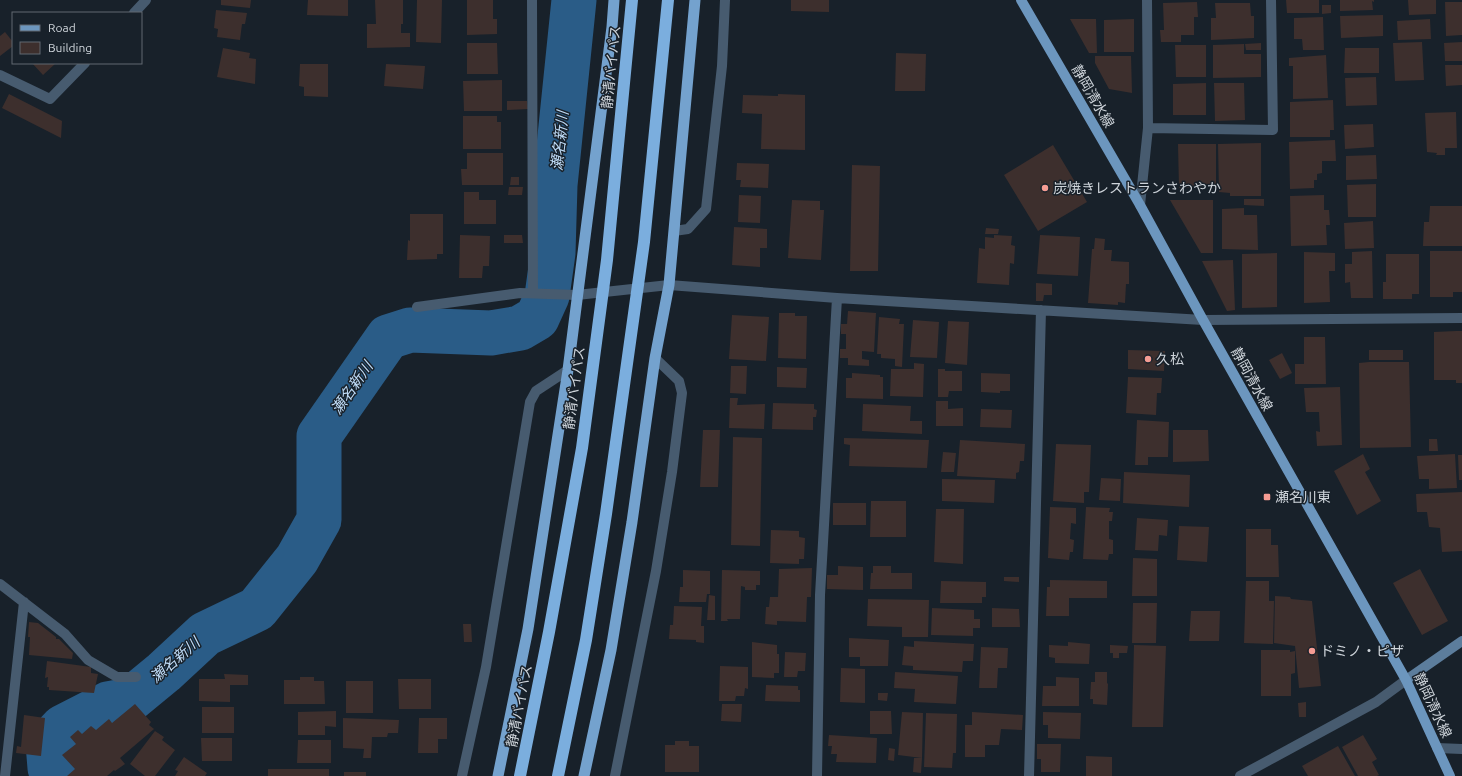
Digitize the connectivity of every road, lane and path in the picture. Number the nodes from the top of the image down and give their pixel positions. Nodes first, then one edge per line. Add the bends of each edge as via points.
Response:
1 (146, 0) edge
2 (532, 0) edge
3 (614, 0) edge
4 (632, 0) edge
5 (668, 0) edge
6 (695, 0) edge
7 (726, 0) edge
8 (1021, 0) edge
9 (1147, 0) edge
10 (1271, 0) edge
11 (135, 12) edge
12 (84, 64) edge
13 (0, 75) edge
14 (1148, 128) junction
15 (1140, 205) junction
16 (674, 232) junction
17 (669, 285) junction
18 (533, 293) junction
19 (577, 295) junction
20 (837, 298) junction
21 (417, 307) dead end
22 (1041, 310) junction
23 (1462, 318) edge
24 (1203, 320) junction
25 (655, 358) junction
26 (568, 370) junction
27 (0, 584) edge
28 (24, 602) junction
29 (1462, 641) edge
30 (136, 677) dead end
31 (1406, 680) junction
32 (1437, 748) junction
33 (1462, 749) edge
34 (5, 776) edge
35 (462, 776) edge
36 (498, 776) edge
37 (520, 776) edge
38 (558, 776) edge
39 (584, 776) edge
40 (615, 776) edge
41 (817, 776) edge
42 (1029, 776) edge
43 (1240, 776) edge
44 (1450, 776) edge

1 - 11 street
2 - 18 street
3 - 19 highway
4 - 37 highway, 静清バイパス, bridge via 607,260 582,448
5 - 38 highway, bridge via 644,242 606,514 586,640
6 - 16 highway
7 - 16 street via 722,66 706,209 688,229
8 - 15 main road, 静岡清水線
9 - 14 street
10 - 14 street via 1272,130
12 - 13 street via 50,99
14 - 15 street
15 - 24 main road, 静岡清水線
16 - 17 highway
17 - 19 street
17 - 20 street
17 - 25 highway
18 - 19 street
18 - 21 street
19 - 26 highway
20 - 22 street
20 - 41 street via 820,595
22 - 24 street
22 - 42 street
23 - 24 street
24 - 31 main road, 静岡清水線
25 - 39 highway via 612,643
25 - 40 street via 679,381 682,393 656,571
26 - 35 street via 536,391 530,402 486,667
26 - 36 highway via 528,629
27 - 28 street
28 - 30 street via 65,634 88,660 117,677
28 - 34 street
29 - 31 main road
31 - 32 main road, 静岡清水線
31 - 43 street via 1376,702
32 - 33 street
32 - 44 main road, 静岡清水線

